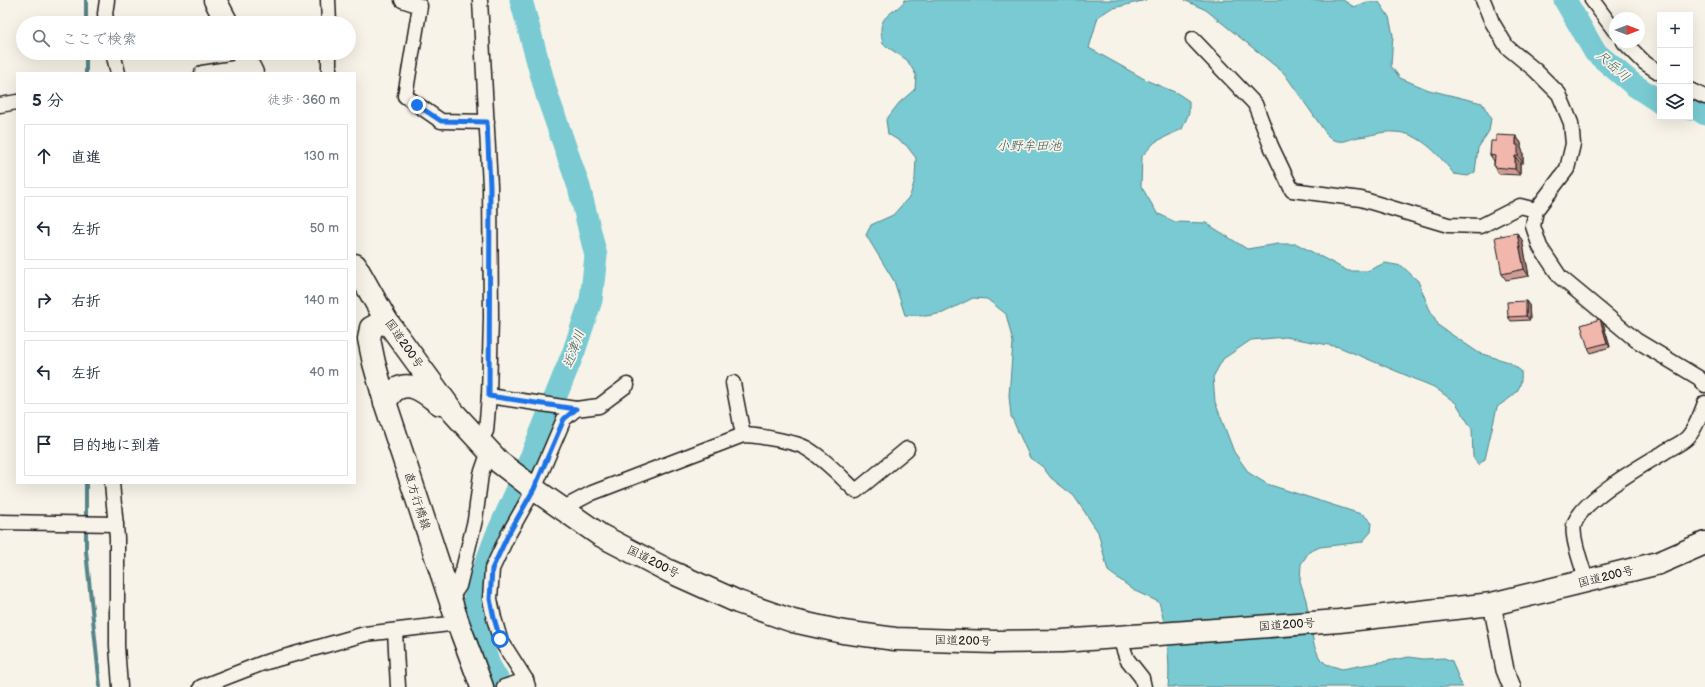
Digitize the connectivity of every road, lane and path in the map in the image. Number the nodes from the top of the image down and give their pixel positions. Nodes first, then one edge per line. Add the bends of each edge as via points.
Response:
1 (107, 0) edge
2 (214, 0) edge
3 (328, 0) edge
4 (402, 0) edge
5 (480, 0) edge
6 (1483, 0) edge
7 (1592, 0) edge
8 (105, 16) edge
9 (223, 16) edge
10 (329, 16) edge
11 (1609, 22) edge
12 (1193, 39) dead end
13 (1630, 48) edge
14 (115, 60) edge
15 (329, 60) edge
16 (247, 64) edge
17 (1657, 71) edge
18 (118, 72) edge
19 (207, 72) edge
20 (329, 72) edge
21 (1693, 91) edge
22 (1705, 97) edge
23 (16, 102) edge
24 (0, 105) edge
25 (487, 122) junction
26 (1536, 210) junction
27 (356, 267) edge
28 (386, 320) junction
29 (733, 383) dead end
30 (627, 385) dead end
31 (1705, 385) edge
32 (489, 396) junction
33 (384, 402) junction
34 (1705, 403) edge
35 (570, 408) junction
36 (453, 412) junction
37 (743, 435) junction
38 (907, 449) dead end
39 (490, 451) junction
40 (112, 484) edge
41 (534, 489) junction
42 (568, 513) junction
43 (0, 522) edge
44 (116, 524) junction
45 (1705, 543) edge
46 (1587, 582) junction
47 (450, 599) junction
48 (1492, 604) junction
49 (458, 623) junction
50 (395, 630) junction
51 (1126, 636) junction
52 (525, 683) edge
53 (120, 687) edge
54 (202, 687) edge
55 (398, 687) edge
56 (482, 687) edge
57 (504, 687) edge
58 (1144, 687) edge
59 (1512, 687) edge

1 - 8 street
2 - 9 main road
3 - 10 street
4 - 25 street via 420,6 405,96 441,121
5 - 25 street
6 - 26 street via 1507,47 1559,94 1571,123 1573,144 1567,169
7 - 11 street
12 - 26 street via 1256,104 1271,146 1292,190 1361,199 1448,225 1481,226 1520,206
13 - 17 street
14 - 18 street
15 - 20 street
16 - 19 street
21 - 22 street
23 - 24 street
25 - 32 street via 490,186
26 - 31 street via 1533,226 1540,247 1560,277 1636,340 1700,378
27 - 28 main road, 国道200号
28 - 33 main road, 直方行橋線 via 371,328 369,339
28 - 36 main road, 国道200号
29 - 37 street
30 - 35 street via 599,406
32 - 35 street
32 - 39 street via 486,431
33 - 36 main road via 395,390 406,386 417,387
33 - 47 main road, 直方行橋線
34 - 46 street via 1687,438 1594,499 1579,515 1574,533
35 - 41 street
36 - 39 main road, 国道200号
37 - 38 street via 755,435 805,447 821,458 856,491
37 - 42 street via 592,493 571,504
39 - 41 main road, 国道200号
39 - 47 street via 481,474 475,520 459,586
40 - 44 street
41 - 42 main road, 国道200号
41 - 52 street via 492,569 490,583 500,639
42 - 51 main road, 国道200号 via 600,534 669,571 738,602 793,621 894,639 995,642 1062,641
43 - 44 street
44 - 53 street
45 - 46 main road, 国道200号 via 1659,563
46 - 48 main road, 国道200号
47 - 49 main road, 直方行橋線
48 - 51 main road, 国道200号 via 1339,621
48 - 59 street via 1505,670
49 - 50 street
49 - 56 main road, 直方行橋線
50 - 54 street via 365,634 263,663
50 - 55 street
51 - 58 street via 1127,659 1142,678
52 - 57 street

